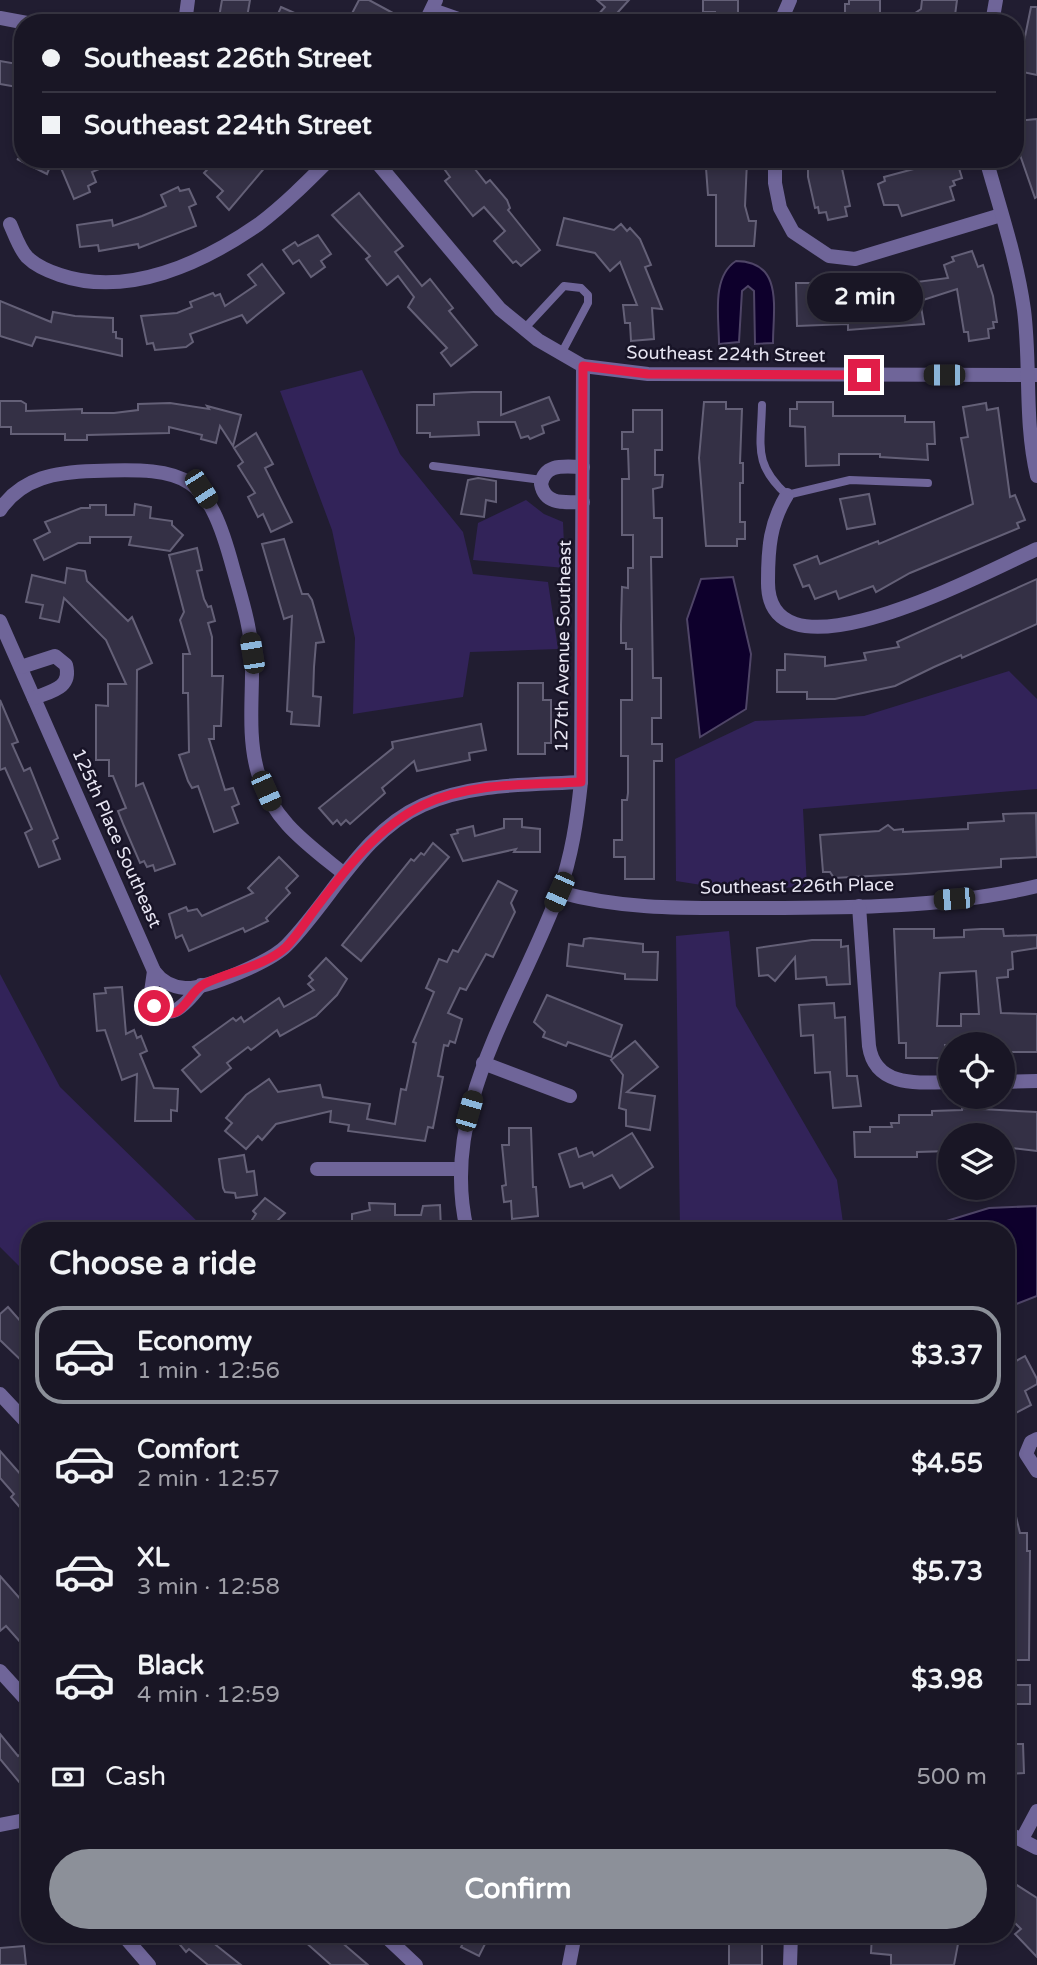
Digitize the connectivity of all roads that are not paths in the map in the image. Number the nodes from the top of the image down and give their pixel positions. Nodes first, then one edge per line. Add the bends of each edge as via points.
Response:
1 (320, 168) edge
2 (382, 168) edge
3 (775, 168) edge
4 (988, 168) edge
5 (1001, 215) junction
6 (10, 224) dead end
7 (524, 329) junction
8 (561, 354) junction
9 (583, 366) junction
10 (1031, 375) edge
11 (762, 405) dead end
12 (433, 466) dead end
13 (583, 467) junction
14 (1037, 476) edge
15 (542, 480) junction
16 (928, 483) dead end
17 (787, 495) junction
18 (583, 502) junction
19 (0, 510) edge
20 (1037, 549) edge
21 (0, 621) edge
22 (20, 667) junction
23 (34, 698) junction
24 (581, 782) junction
25 (343, 873) junction
26 (1037, 886) edge
27 (559, 892) junction
28 (859, 906) junction
29 (154, 971) junction
30 (201, 985) junction
31 (483, 1063) junction
32 (1037, 1081) edge
33 (938, 1082) edge
34 (1015, 1082) edge
35 (570, 1096) dead end
36 (317, 1169) dead end
37 (461, 1169) junction
38 (466, 1222) edge
39 (0, 1394) edge
40 (21, 1416) edge
41 (1037, 1438) edge
42 (1037, 1471) edge
43 (0, 1671) edge
44 (21, 1694) edge
45 (1037, 1811) edge
46 (21, 1821) edge
47 (0, 1825) edge
48 (1015, 1836) edge
49 (1022, 1839) junction
50 (1037, 1848) edge
51 (130, 1943) edge
52 (393, 1943) edge
53 (573, 1943) edge
54 (791, 1943) edge
55 (149, 1965) edge
56 (416, 1965) edge
57 (569, 1965) edge
58 (790, 1965) edge

1 - 6 street via 260,223 225,245 179,268 140,280 74,279 43,269 28,257
2 - 7 street via 500,309
3 - 5 street via 780,208 793,232 829,256 855,259
4 - 5 street
5 - 10 street via 1017,268
7 - 8 street
7 - 8 lane via 564,286 582,288 588,303
8 - 9 street
9 - 10 street, Southeast 224th Street via 648,374
9 - 13 street, 127th Avenue Southeast
10 - 14 street via 1029,434
11 - 17 lane via 761,460 769,478
12 - 15 lane
13 - 15 street via 552,468
13 - 18 street, 127th Avenue Southeast
15 - 18 street via 542,491 551,500
16 - 17 lane via 850,480
17 - 20 street via 775,514 768,541 768,596 778,617 790,624 839,626 883,616
18 - 24 street, 127th Avenue Southeast
19 - 25 street via 29,483 54,472 137,469 172,475 201,489 215,510 246,617 252,653 252,748 259,776 289,829
21 - 22 street, 125th Place Southeast
22 - 23 street, 125th Place Southeast
22 - 23 street via 55,656 65,665 63,686
23 - 29 street, 125th Place Southeast
24 - 25 street via 492,787 422,805
24 - 27 street, 127th Avenue Southeast via 576,837
25 - 30 street via 286,946 267,960
26 - 28 street, Southeast 226th Place via 999,895
27 - 28 street, Southeast 226th Place via 624,906
27 - 31 street, 127th Avenue Southeast
28 - 33 street via 871,1059 888,1077
29 - 30 street, 125th Place Southeast via 173,986
29 - 30 street via 150,999 161,1011 184,1008
31 - 35 street
31 - 37 street, 127th Avenue Southeast via 469,1111
32 - 34 street
36 - 37 street
37 - 38 street, 127th Avenue Southeast
39 - 40 street
41 - 42 street via 1026,1454
43 - 44 street
45 - 49 street
46 - 47 street
48 - 49 street
49 - 50 street
51 - 55 street
52 - 56 street
53 - 57 street
54 - 58 street

